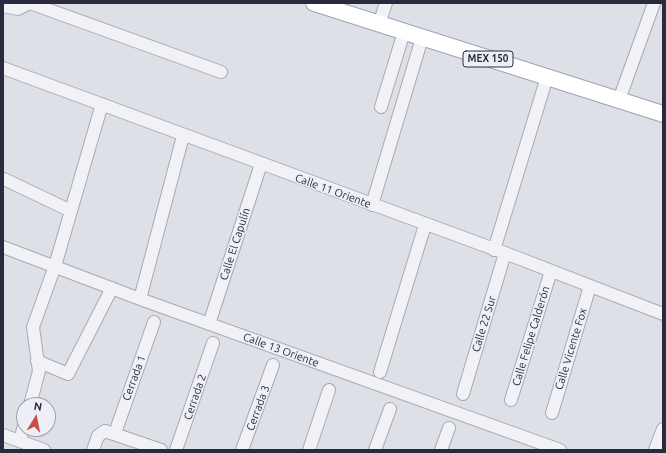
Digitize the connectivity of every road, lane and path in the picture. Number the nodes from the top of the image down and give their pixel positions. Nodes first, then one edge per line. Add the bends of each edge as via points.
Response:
1 (314, 3) edge
2 (386, 3) edge
3 (654, 3) edge
4 (3, 6) edge
5 (335, 8) edge
6 (379, 24) junction
7 (404, 32) junction
8 (422, 38) junction
9 (3, 68) edge
10 (221, 72) dead end
11 (547, 77) junction
12 (619, 100) junction
13 (102, 104) junction
14 (381, 107) dead end
15 (663, 114) edge
16 (183, 136) junction
17 (261, 164) junction
18 (4, 179) dead end
19 (372, 205) junction
20 (71, 211) junction
21 (425, 225) junction
22 (3, 247) edge
23 (499, 252) junction
24 (55, 266) junction
25 (551, 271) junction
26 (590, 286) junction
27 (112, 288) junction
28 (140, 299) junction
29 (663, 314) edge
30 (154, 322) dead end
31 (209, 324) junction
32 (213, 343) dead end
33 (37, 361) junction
34 (273, 365) dead end
35 (380, 372) dead end
36 (329, 390) dead end
37 (463, 394) dead end
38 (32, 397) edge
39 (511, 400) dead end
40 (390, 409) dead end
41 (552, 413) dead end
42 (449, 428) dead end
43 (663, 429) edge
44 (115, 433) junction
45 (3, 435) edge
46 (21, 437) edge
47 (20, 441) junction
48 (44, 450) edge
49 (93, 450) edge
50 (161, 450) edge
51 (176, 450) edge
52 (242, 450) edge
53 (309, 450) edge
54 (375, 450) edge
55 (441, 450) edge
56 (560, 450) edge
57 (655, 450) edge

1 - 5 main road, MEX 150
2 - 6 street
3 - 12 street
4 - 10 street via 18,9 30,3
5 - 6 main road, MEX 150
6 - 7 main road, MEX 150
7 - 8 main road, MEX 150
7 - 14 street
8 - 11 main road, MEX 150
8 - 19 street
9 - 13 street, Calle 11 Oriente
11 - 12 main road, MEX 150
11 - 23 street, Calle 22 Sur
12 - 15 main road, MEX 150
13 - 16 street, Calle 11 Oriente
13 - 20 street
16 - 17 street, Calle 11 Oriente
16 - 28 street
17 - 19 street, Calle 11 Oriente
17 - 31 street, Calle El Capulín
18 - 20 street
19 - 21 street, Calle 11 Oriente
20 - 24 street
21 - 23 street, Calle 11 Oriente
21 - 35 street
22 - 24 street, Calle 13 Oriente
23 - 25 street, Calle 11 Oriente
23 - 37 street, Calle 22 Sur
24 - 27 street, Calle 13 Oriente
24 - 33 street via 33,327
25 - 26 street, Calle 11 Oriente
25 - 39 street, Calle Felipe Calderón
26 - 29 street, Calle 11 Oriente
26 - 41 street, Calle Vicente Fox
27 - 28 street, Calle 13 Oriente
27 - 33 street via 68,374
28 - 31 street, Calle 13 Oriente
30 - 44 street, Cerrada 1
31 - 56 street, Calle 13 Oriente
32 - 51 street, Cerrada 2
33 - 38 street via 39,371
34 - 52 street, Cerrada 3
36 - 53 street
40 - 54 street
42 - 55 street
43 - 57 street
44 - 49 street via 105,431 98,436
44 - 50 street
45 - 47 street
46 - 47 street
47 - 48 street

